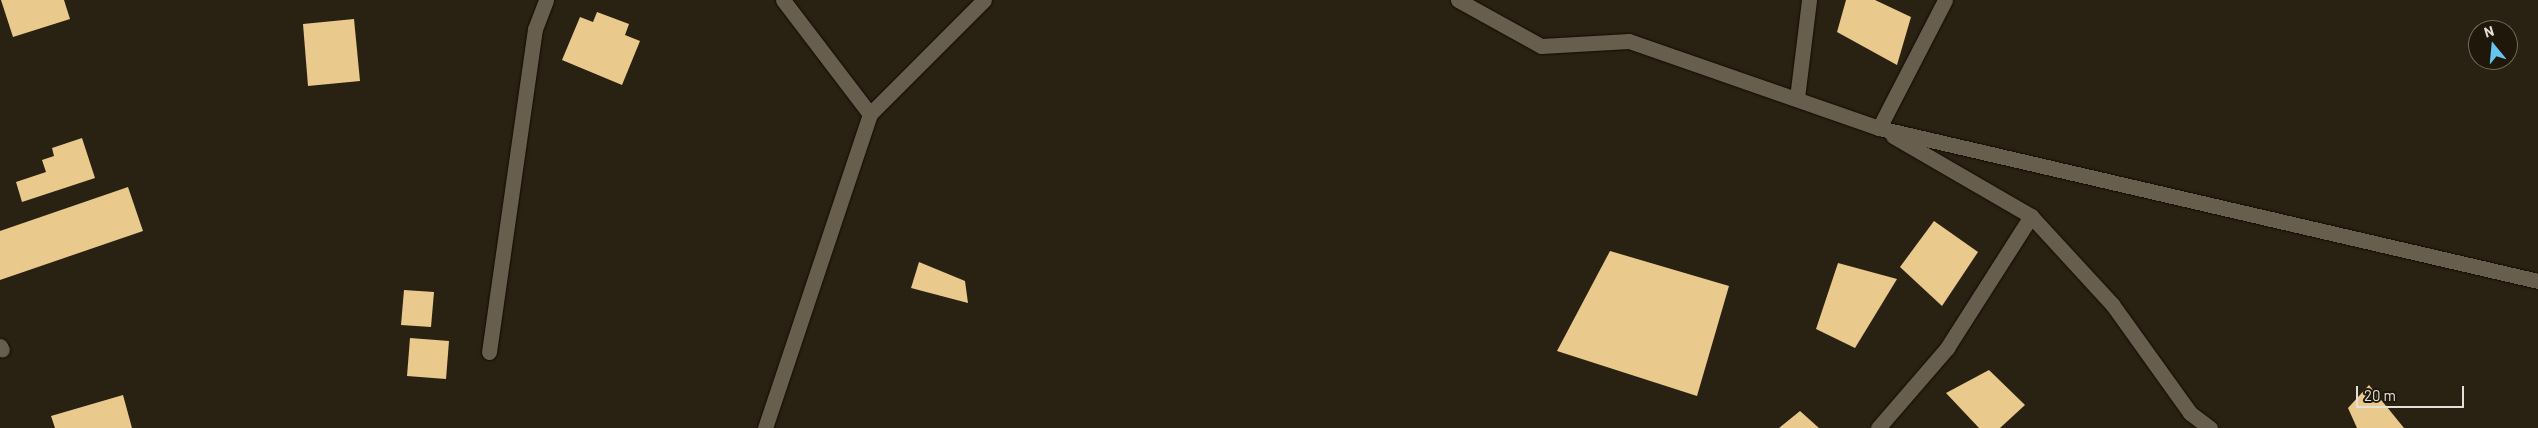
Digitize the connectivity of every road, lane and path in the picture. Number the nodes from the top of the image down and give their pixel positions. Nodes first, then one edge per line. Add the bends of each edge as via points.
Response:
1 (546, 0) edge
2 (783, 0) edge
3 (984, 0) edge
4 (1458, 0) edge
5 (1809, 0) edge
6 (1945, 0) edge
7 (1797, 98) junction
8 (870, 114) junction
9 (1879, 128) junction
10 (2032, 216) junction
11 (2538, 281) edge
12 (489, 352) dead end
13 (765, 428) edge
14 (1878, 428) edge
15 (2210, 428) edge

1 - 12 street via 535,28
2 - 8 street
3 - 8 street
4 - 7 street via 1541,46 1629,41
5 - 7 street
6 - 9 street
7 - 9 street
8 - 13 street
9 - 10 street
9 - 11 street
10 - 14 street via 1947,348
10 - 15 street via 2112,304 2190,413

